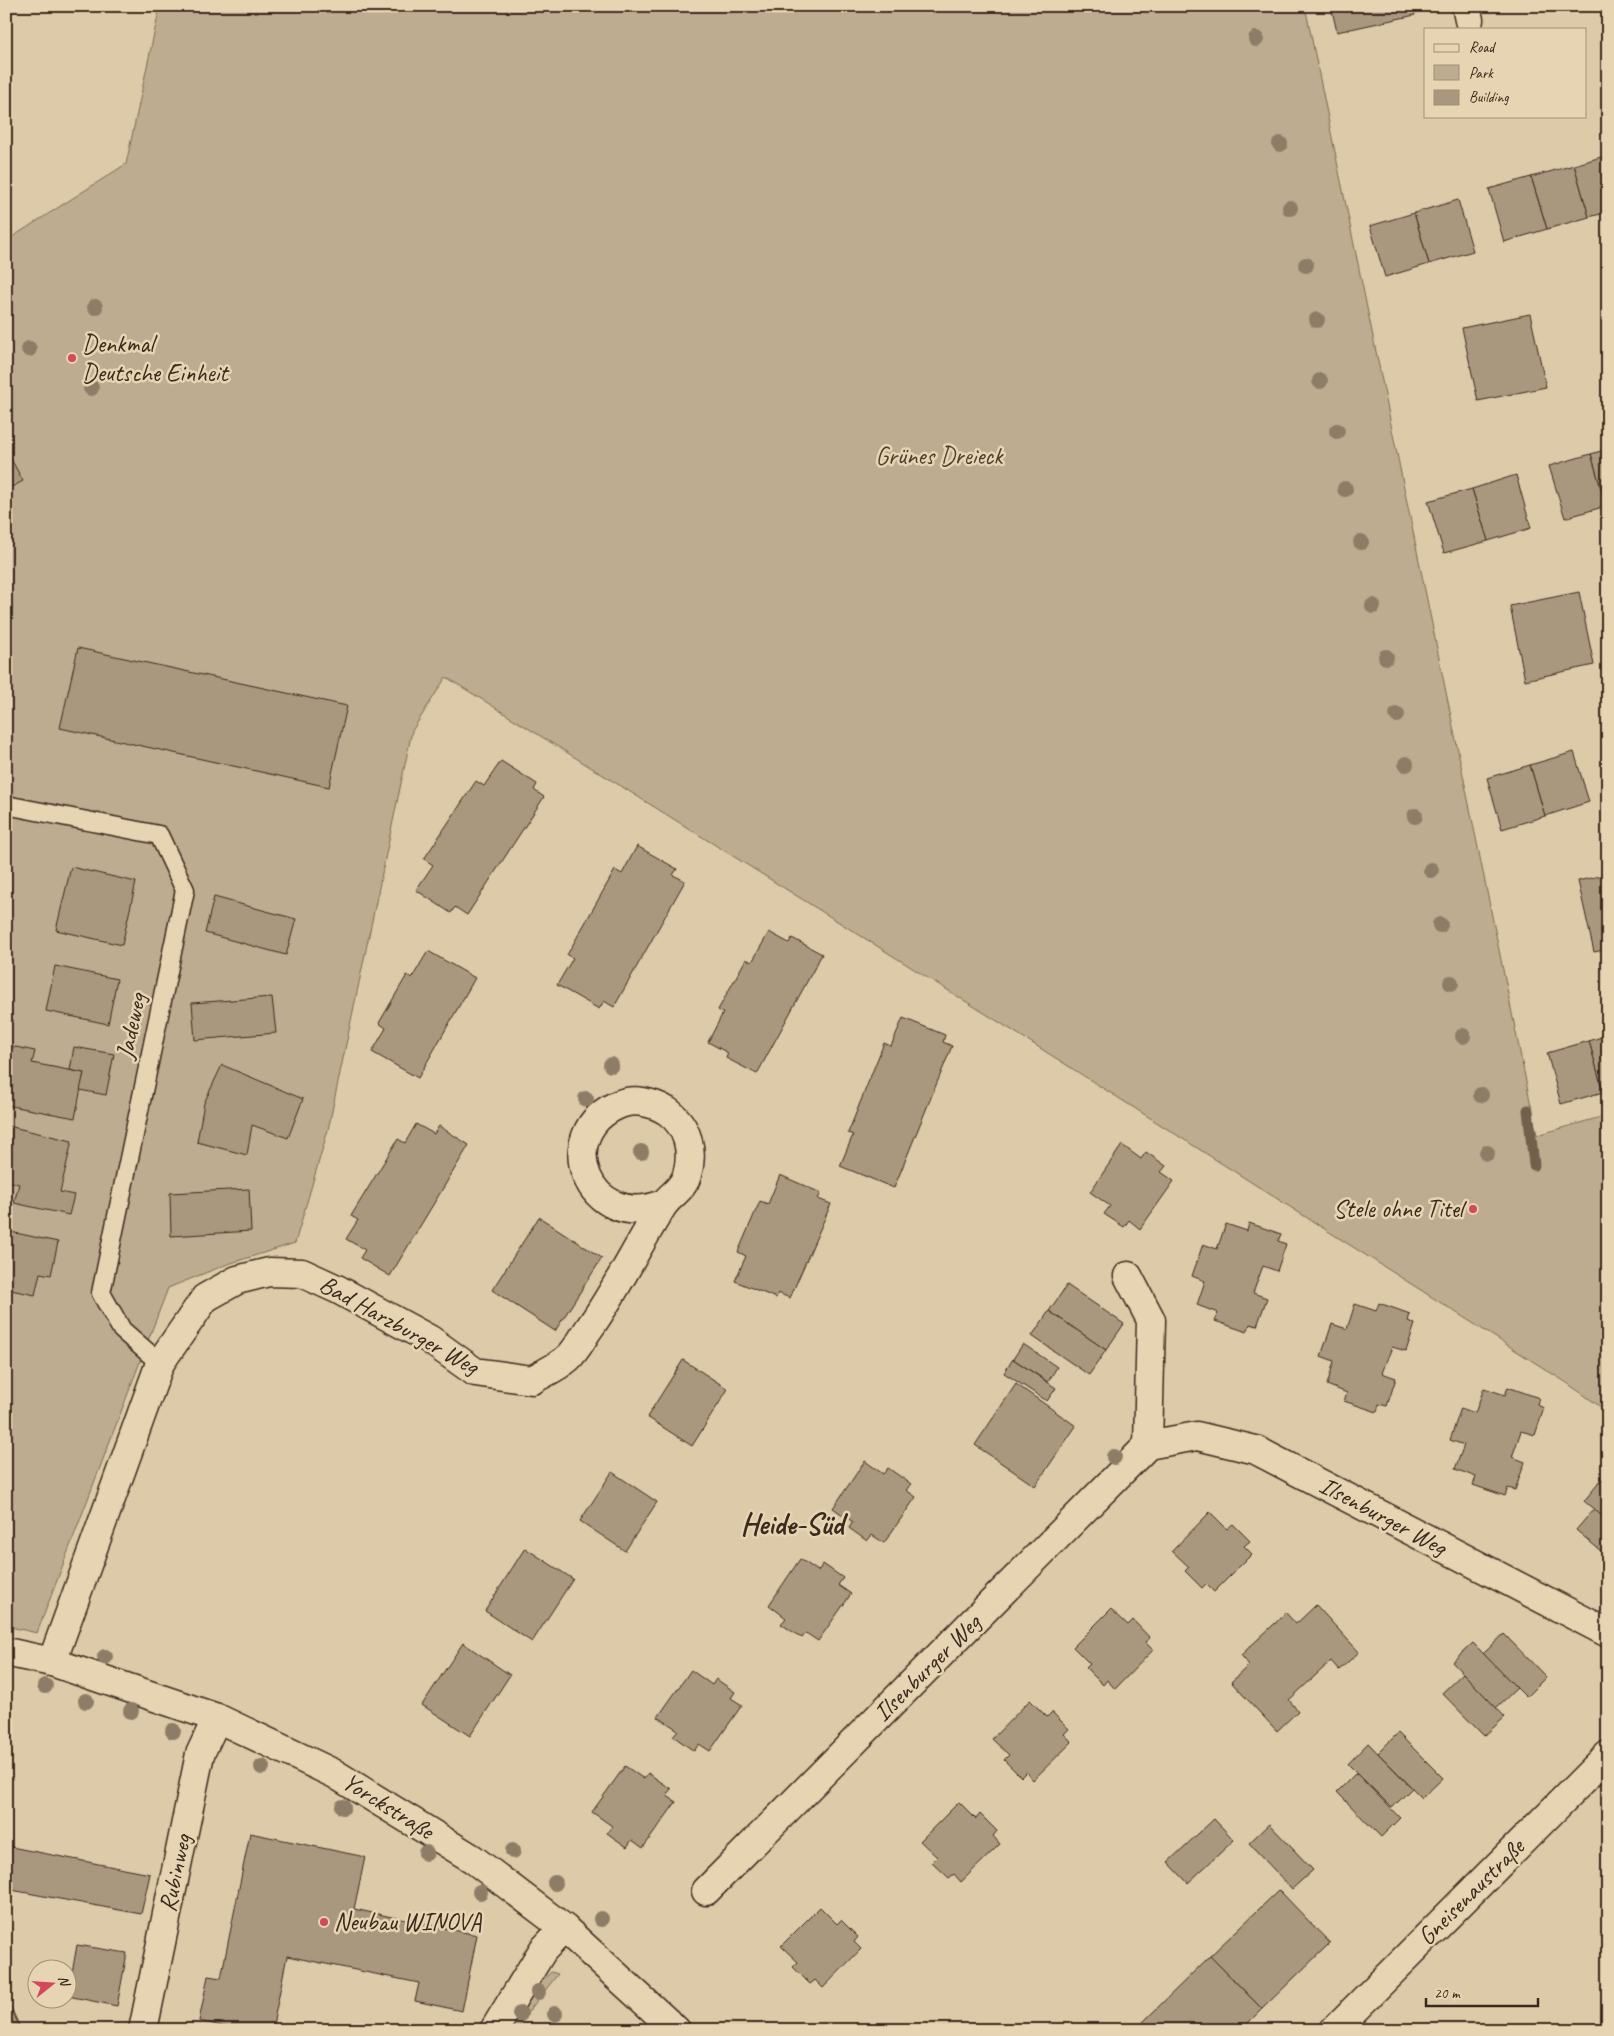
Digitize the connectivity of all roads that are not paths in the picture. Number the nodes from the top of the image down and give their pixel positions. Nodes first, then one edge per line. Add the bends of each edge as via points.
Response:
1 (6, 805) edge
2 (663, 1204) dead end
3 (1128, 1276) dead end
4 (160, 1363) junction
5 (1148, 1445) junction
6 (1608, 1633) edge
7 (6, 1652) edge
8 (52, 1662) junction
9 (217, 1718) junction
10 (1608, 1755) edge
11 (706, 1891) dead end
12 (564, 1928) junction
13 (143, 2030) edge
14 (494, 2030) edge
15 (676, 2030) edge
16 (1334, 2030) edge

1 - 4 lane, Jadeweg via 159,835 185,890 101,1293 122,1330
2 - 4 street, Bad Harzburger Weg via 608,1302 568,1358 532,1380 475,1372 429,1339 302,1273 268,1272 237,1280 205,1298
3 - 5 street via 1150,1320
4 - 8 street, Bad Harzburger Weg
5 - 6 street, Ilsenburger Weg via 1197,1436 1256,1450
5 - 11 street, Ilsenburger Weg
7 - 8 street, Yorckstraße
8 - 9 street, Yorckstraße
9 - 12 street, Yorckstraße via 335,1774 473,1859
9 - 13 street, Rubinweg via 200,1754
10 - 16 street, Gneisenaustraße
12 - 14 street via 544,1950
12 - 15 street, Yorckstraße

